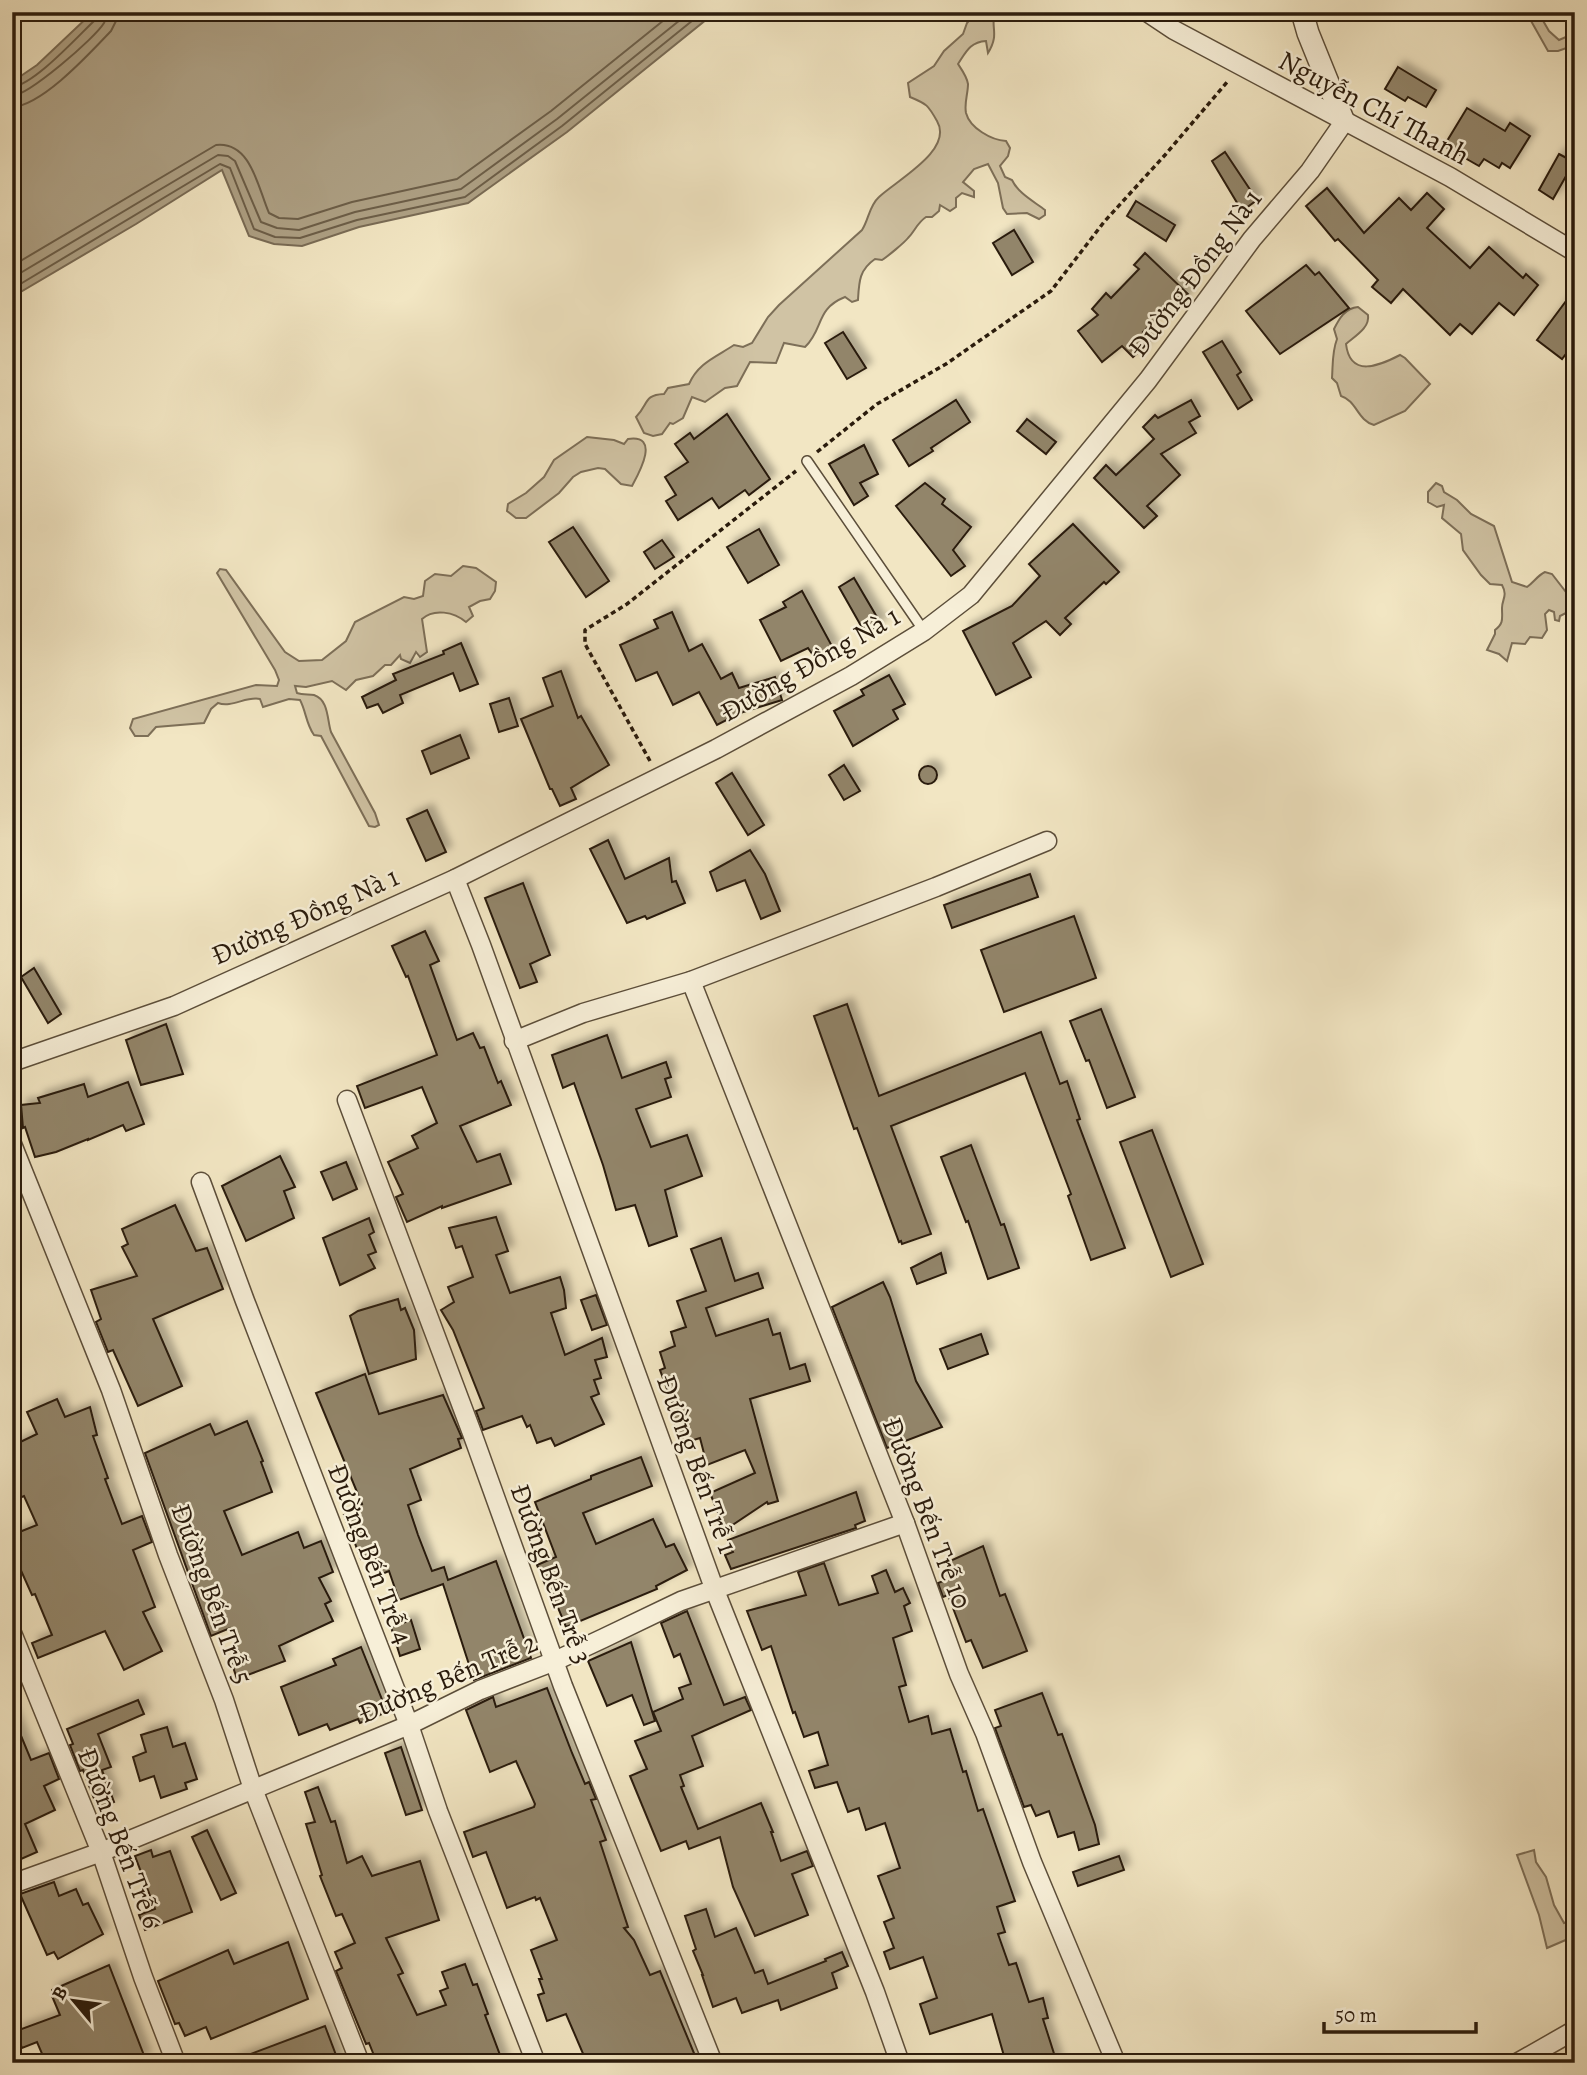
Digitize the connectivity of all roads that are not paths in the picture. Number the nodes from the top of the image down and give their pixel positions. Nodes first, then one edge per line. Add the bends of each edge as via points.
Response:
1 (1147, 12) edge
2 (1302, 12) edge
3 (1344, 122) junction
4 (1575, 251) edge
5 (807, 461) road end
6 (924, 631) junction
7 (1046, 841) dead end
8 (455, 879) junction
9 (691, 981) junction
10 (514, 1041) junction
11 (12, 1062) edge
12 (347, 1100) dead end
13 (12, 1144) edge
14 (201, 1182) dead end
15 (905, 1523) junction
16 (714, 1588) junction
17 (12, 1633) edge
18 (555, 1661) junction
19 (409, 1725) junction
20 (253, 1789) junction
21 (101, 1852) junction
22 (12, 1884) edge
23 (1575, 2030) edge
24 (176, 2063) edge
25 (360, 2063) edge
26 (536, 2063) edge
27 (713, 2063) edge
28 (900, 2063) edge
29 (1116, 2063) edge
30 (1517, 2063) edge

1 - 3 street, Nguyễn Chí Thanh
2 - 3 street
3 - 4 street, Nguyễn Chí Thanh via 1450,177
3 - 6 street, Đường Đồng Nà 1 via 1148,380 1000,561 971,595
5 - 6 lane
6 - 8 street, Đường Đồng Nà 1 via 851,676 659,778
7 - 9 street
8 - 10 street, Đường Bến Trễ 1
8 - 11 street, Đường Đồng Nà 1 via 174,1006
9 - 10 street via 583,1013
9 - 15 street, Đường Bến Trễ 10
10 - 16 street, Đường Bến Trễ 1
12 - 18 street, Đường Bến Trễ 3
13 - 20 street, Đường Bến Trễ 5 via 111,1390
14 - 19 street, Đường Bến Trễ 4
15 - 16 street, Đường Bến Trễ 2
15 - 29 street, Đường Bến Trễ 10 via 1032,1861
16 - 18 street, Đường Bến Trễ 2
16 - 28 street, Đường Bến Trễ 1
17 - 21 street, Đường Bến Trễ 6
18 - 19 street, Đường Bến Trễ 2 via 480,1690
18 - 27 street, Đường Bến Trễ 3
19 - 20 street, Đường Bến Trễ 2
19 - 26 street, Đường Bến Trễ 4
20 - 21 street, Đường Bến Trễ 2
20 - 25 street, Đường Bến Trễ 5
21 - 22 street, Đường Bến Trễ 2
21 - 24 street, Đường Bến Trễ 6
23 - 30 street

